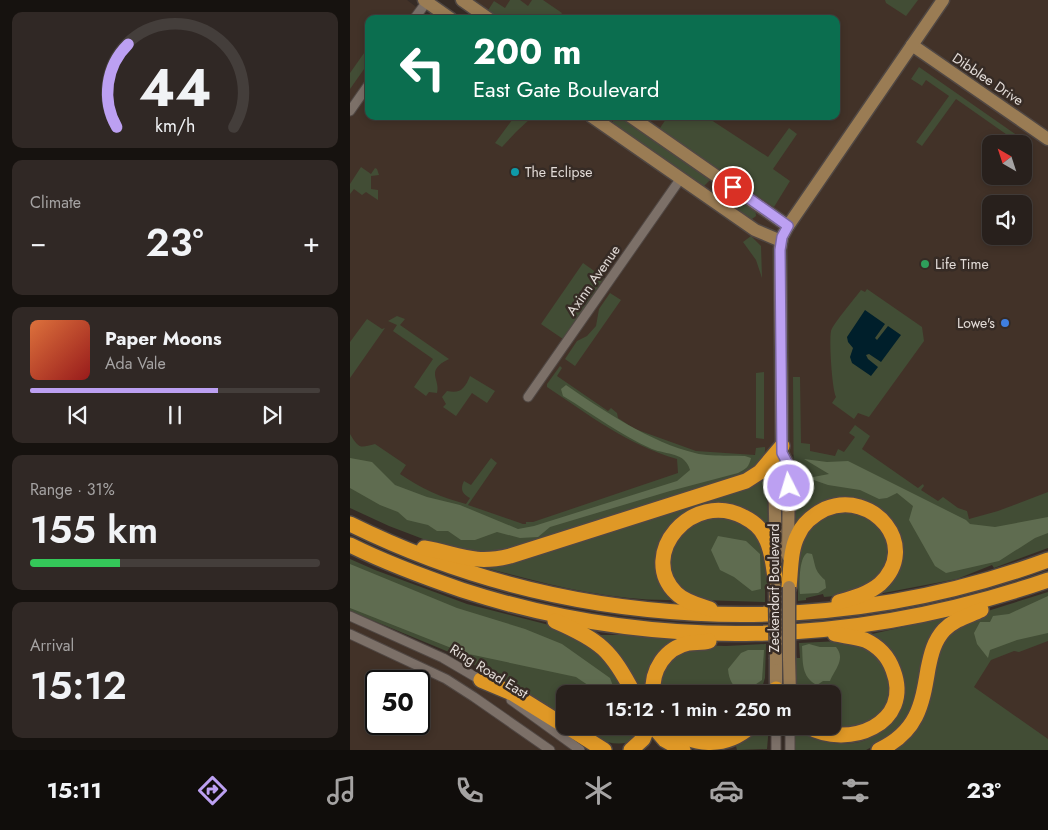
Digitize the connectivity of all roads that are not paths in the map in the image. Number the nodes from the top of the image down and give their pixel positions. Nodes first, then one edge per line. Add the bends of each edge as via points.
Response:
1 (462, 0) edge
2 (942, 0) edge
3 (426, 1) edge
4 (417, 15) edge
5 (445, 15) edge
6 (483, 15) edge
7 (912, 45) junction
8 (365, 90) edge
9 (350, 111) edge
10 (606, 120) edge
11 (636, 120) edge
12 (1048, 138) edge
13 (681, 178) junction
14 (720, 178) junction
15 (708, 197) junction
16 (788, 226) junction
17 (781, 241) junction
18 (528, 397) dead end
19 (782, 450) junction
20 (350, 524) edge
21 (388, 542) junction
22 (350, 545) edge
23 (1048, 560) edge
24 (1048, 580) edge
25 (780, 584) junction
26 (1024, 589) junction
27 (524, 608) junction
28 (799, 613) junction
29 (726, 615) junction
30 (350, 616) edge
31 (816, 631) junction
32 (350, 634) edge
33 (753, 634) junction
34 (481, 680) junction
35 (629, 685) edge
36 (653, 685) edge
37 (778, 685) edge
38 (781, 685) edge
39 (556, 720) edge
40 (580, 735) edge
41 (645, 735) edge
42 (661, 735) edge
43 (683, 735) edge
44 (739, 735) edge
45 (776, 735) edge
46 (790, 735) edge
47 (818, 735) edge
48 (550, 750) edge
49 (580, 750) edge
50 (604, 750) edge
51 (631, 750) edge
52 (683, 750) edge
53 (776, 750) edge
54 (790, 750) edge
55 (879, 750) edge

1 - 6 main road
2 - 7 main road, Zeckendorf Boulevard
3 - 4 street
3 - 5 main road
7 - 12 main road, Dibblee Drive
7 - 16 main road, Zeckendorf Boulevard
8 - 9 street
10 - 13 main road
11 - 14 main road
13 - 15 main road
13 - 18 street, Axinn Avenue
14 - 15 main road
14 - 16 main road
15 - 17 main road via 760,233
16 - 17 main road, Zeckendorf Boulevard
17 - 19 main road, Zeckendorf Boulevard
19 - 21 highway via 746,481 510,556 473,560
19 - 25 main road, Zeckendorf Boulevard via 789,466
20 - 21 highway
21 - 29 highway via 483,577 563,597 644,610
22 - 27 highway via 445,584
23 - 28 highway via 923,596 876,605
24 - 26 highway
25 - 28 highway via 802,527 819,512 837,506 859,506 874,512 889,529 894,557 889,572 879,585 855,598
25 - 29 highway via 768,542 759,528 746,518 729,511 714,510 686,520 672,534 665,551 667,579 684,599
25 - 37 main road, Zeckendorf Boulevard, bridge via 776,659
25 - 38 main road, Zeckendorf Boulevard, bridge via 789,658
26 - 31 highway via 921,616
26 - 55 highway via 960,618 943,631 931,654 922,703 915,719 899,738
27 - 33 highway via 637,628
27 - 35 highway via 595,640 617,663
28 - 29 highway
30 - 34 street, Ring Road East via 443,658
31 - 33 highway
31 - 47 highway via 860,639 879,649 892,667 898,692 888,720 875,733 852,742 833,741
32 - 48 street via 453,683
33 - 36 highway via 688,643 671,650 656,670
34 - 39 highway via 512,693
34 - 49 street, Ring Road East
40 - 50 highway
41 - 51 highway
42 - 52 highway
43 - 44 highway via 706,743
45 - 53 street
46 - 54 street

